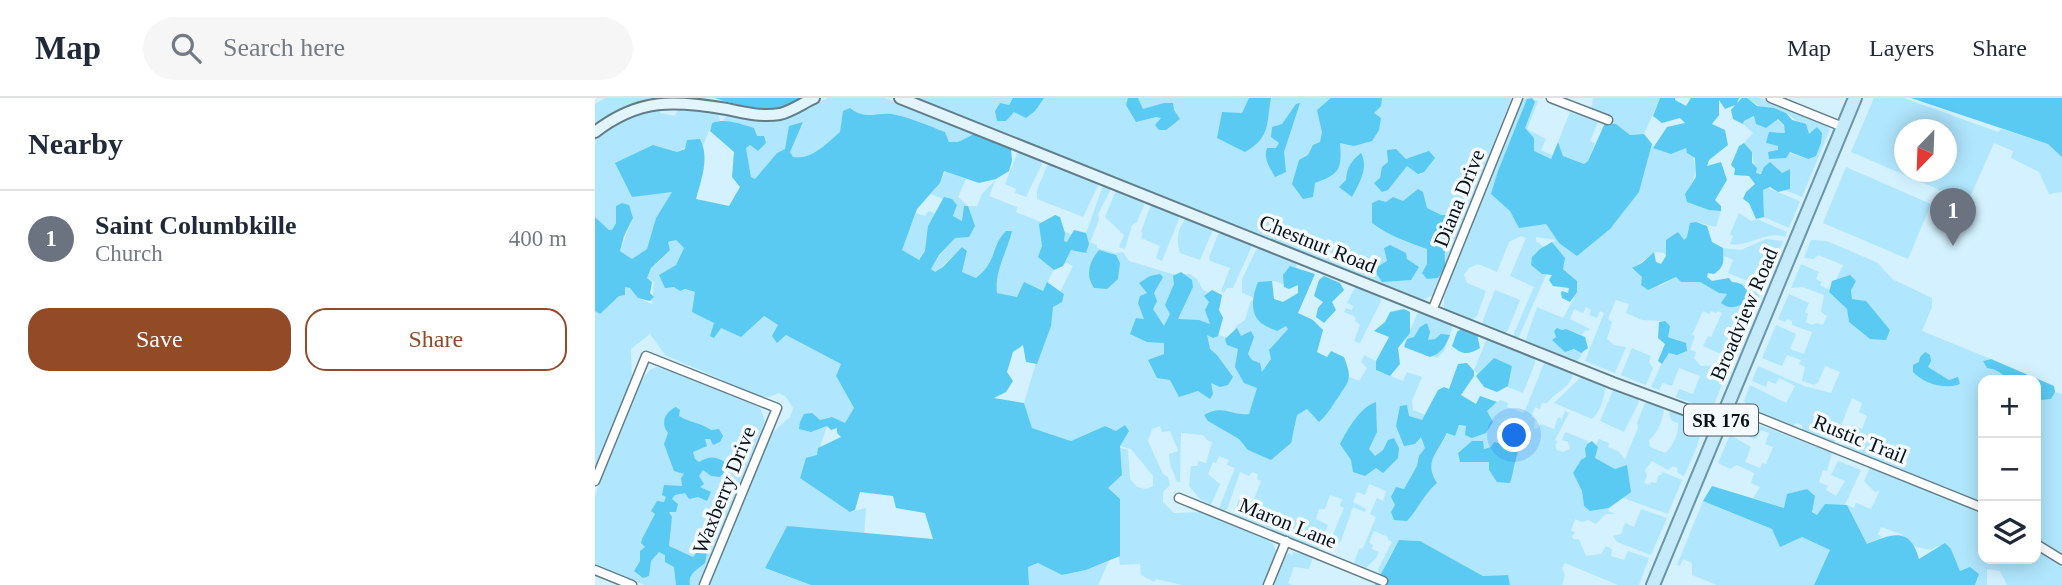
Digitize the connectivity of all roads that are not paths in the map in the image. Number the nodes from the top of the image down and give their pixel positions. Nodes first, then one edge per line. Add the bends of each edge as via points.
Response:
1 (814, 98) edge
2 (900, 98) edge
3 (1518, 98) edge
4 (1551, 98) edge
5 (1771, 98) edge
6 (1855, 98) edge
7 (1608, 120) dead end
8 (1843, 127) junction
9 (595, 132) edge
10 (1432, 311) junction
11 (1723, 414) junction
12 (595, 481) edge
13 (1179, 498) dead end
14 (1978, 506) edge
15 (1286, 541) junction
16 (2041, 547) edge
17 (2062, 560) edge
18 (595, 570) edge
19 (1383, 581) dead end
20 (632, 585) edge
21 (704, 585) edge
22 (1268, 585) edge
23 (1653, 585) edge

1 - 9 street via 781,114 758,115 662,102 639,107
2 - 10 street, Chestnut Road
3 - 10 street, Diana Drive
4 - 7 street
5 - 8 street
6 - 8 main road, Broadview Road / SR 176
8 - 11 main road, Broadview Road / SR 176
10 - 11 street, Chestnut Road via 1708,418
11 - 14 street, Rustic Trail via 1740,410
11 - 23 main road, Broadview Road / SR 176
12 - 21 street, Waxberry Drive via 646,356 777,408
13 - 15 street, Maron Lane
15 - 19 street, Maron Lane
15 - 22 street
16 - 17 street
18 - 20 street

